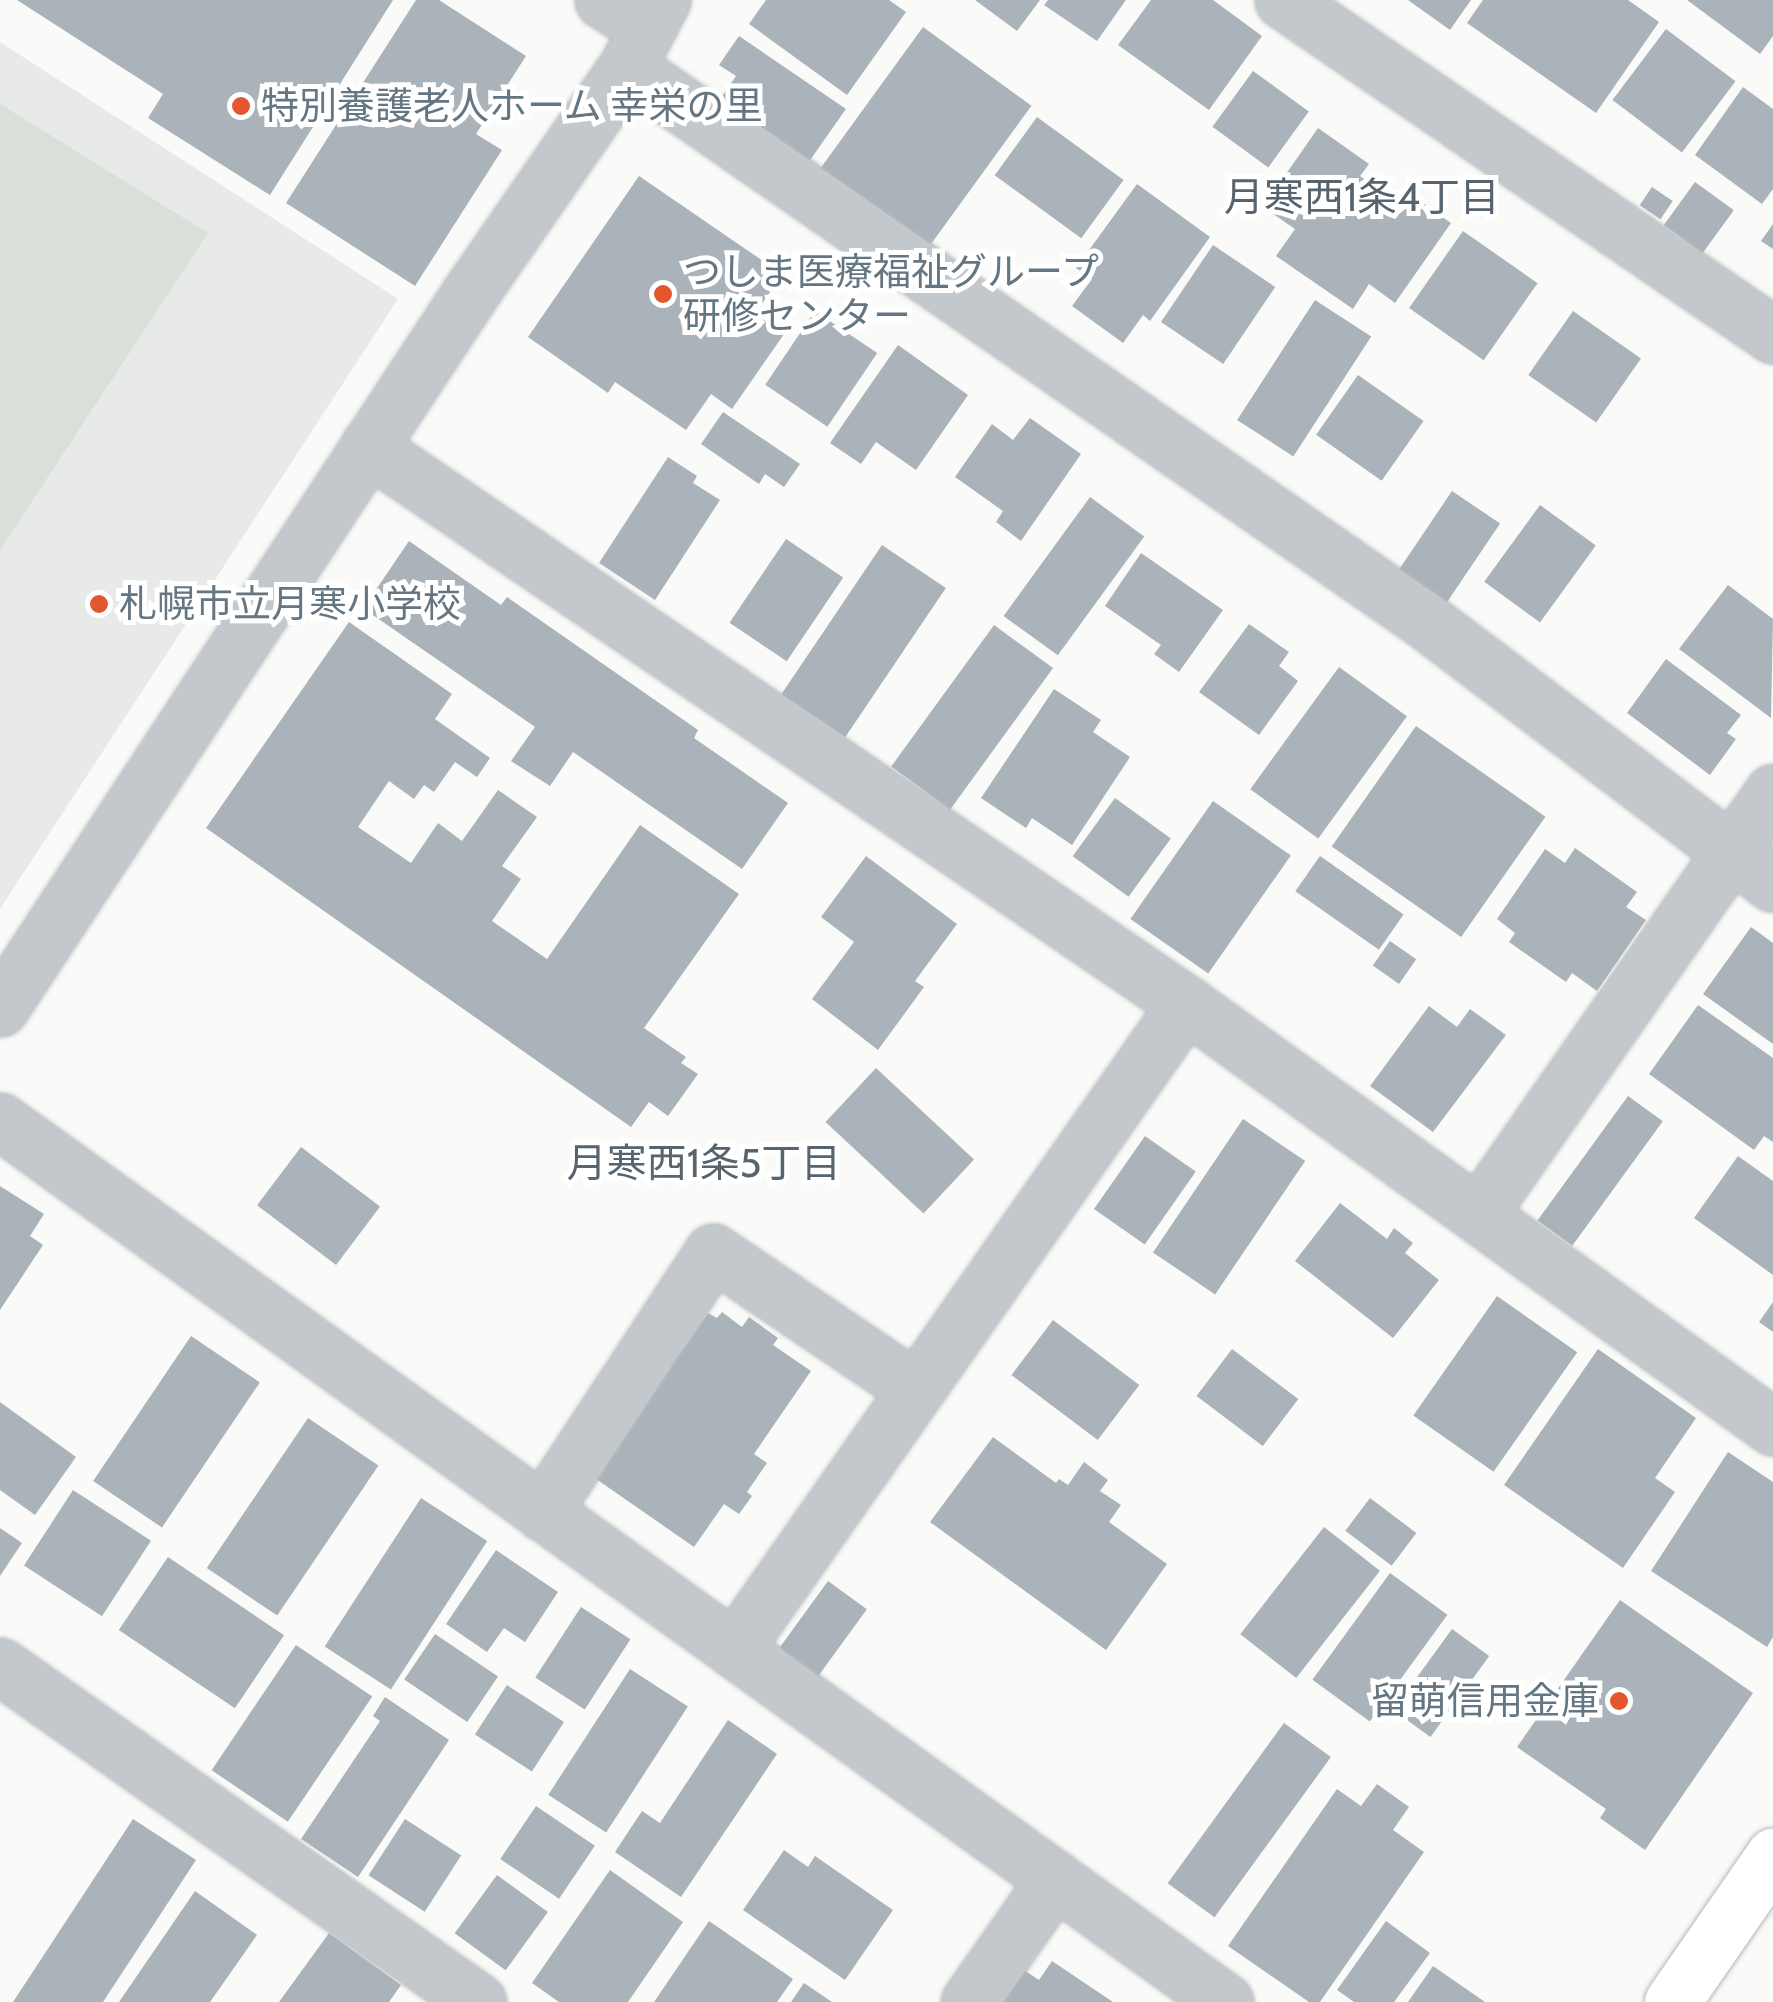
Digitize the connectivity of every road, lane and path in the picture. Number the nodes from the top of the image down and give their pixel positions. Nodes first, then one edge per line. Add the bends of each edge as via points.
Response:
1 (1283, 0) edge
2 (634, 23) edge
3 (1773, 335) edge
4 (368, 447) junction
5 (1773, 792) edge
6 (1752, 867) edge
7 (1186, 1004) junction
8 (0, 1008) edge
9 (0, 1122) edge
10 (1479, 1214) junction
11 (914, 1388) junction
12 (1773, 1427) edge
13 (542, 1512) junction
14 (734, 1649) junction
15 (0, 1666) edge
16 (1773, 1856) edge
17 (1055, 1879) junction
18 (1677, 2000) edge
19 (478, 2002) edge
20 (969, 2002) edge
21 (1226, 2002) edge

1 - 3 street
2 - 4 street
2 - 6 street
4 - 7 street
4 - 8 street
5 - 6 street
6 - 10 street
7 - 10 street
7 - 11 street
9 - 13 street
10 - 12 street
11 - 13 street via 712,1252
11 - 14 street
13 - 14 street
14 - 17 street
15 - 19 street
16 - 18 highway
17 - 20 street
17 - 21 street

